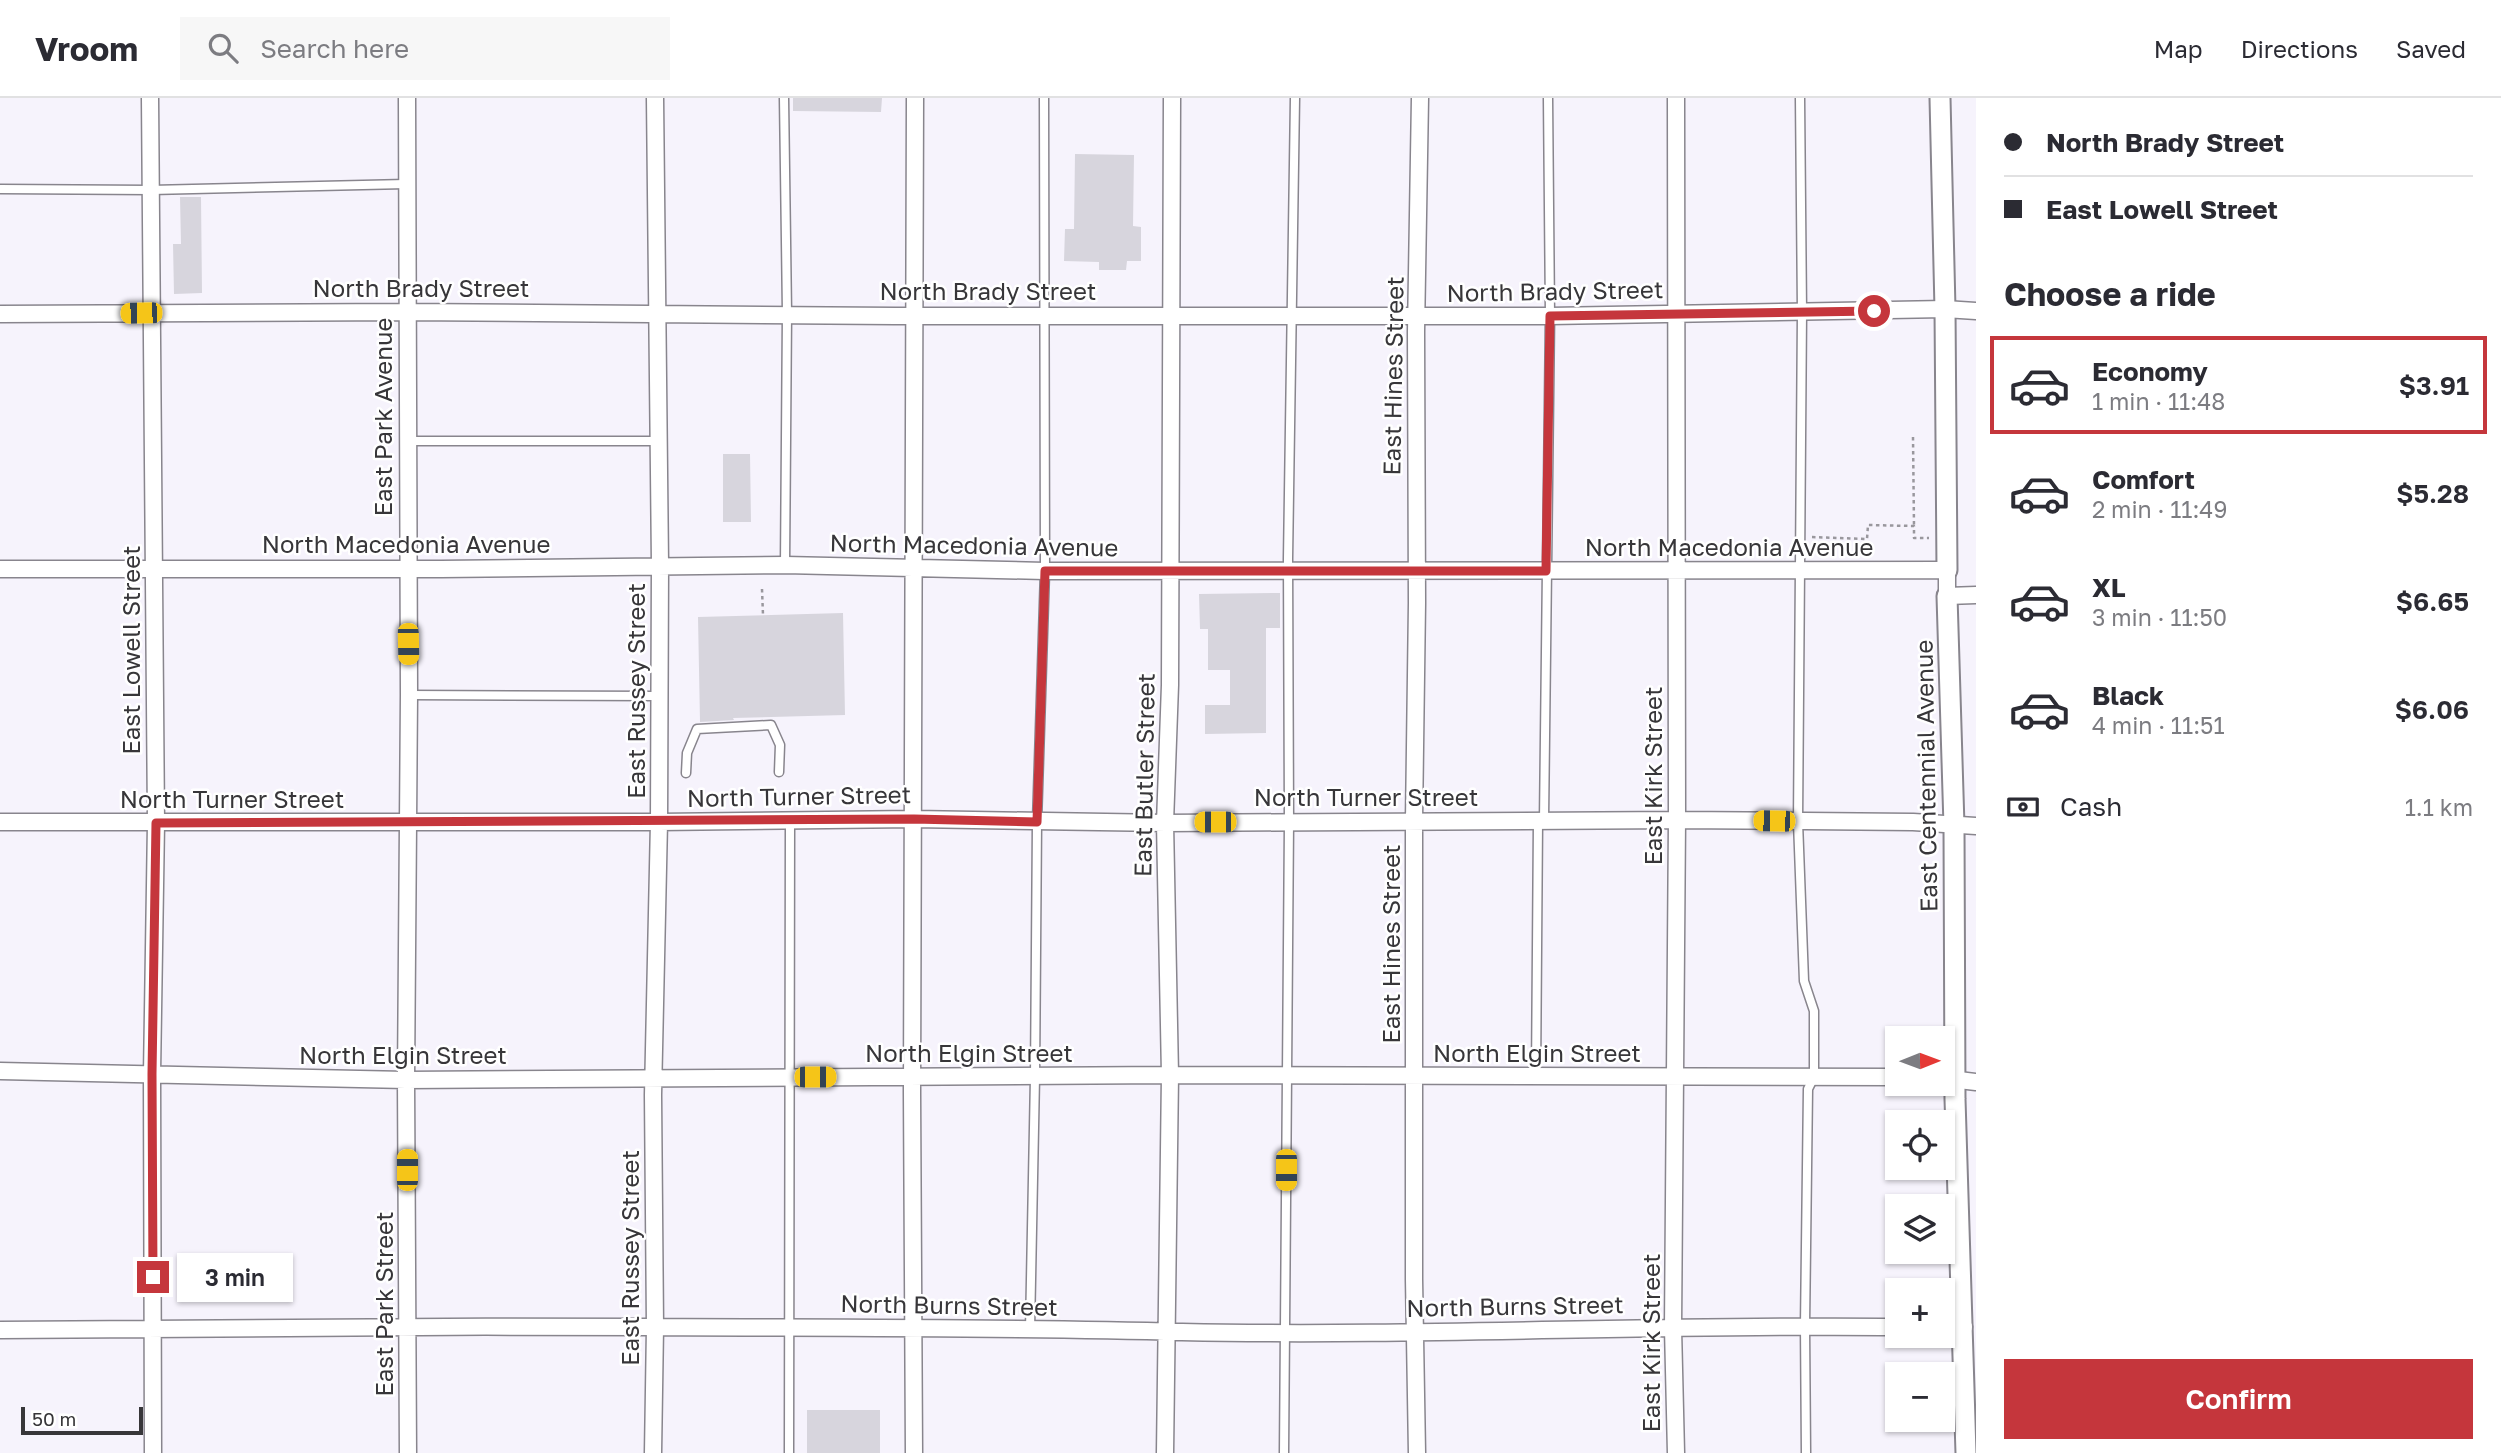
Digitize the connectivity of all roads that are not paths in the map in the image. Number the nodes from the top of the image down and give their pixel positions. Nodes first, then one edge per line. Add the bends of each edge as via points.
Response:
1 (150, 98) edge
2 (407, 98) edge
3 (655, 98) edge
4 (784, 98) edge
5 (915, 98) edge
6 (1044, 98) edge
7 (1172, 98) edge
8 (1294, 98) edge
9 (1420, 98) edge
10 (1548, 98) edge
11 (1676, 98) edge
12 (1800, 98) edge
13 (1940, 98) edge
14 (406, 184) junction
15 (0, 189) edge
16 (150, 190) junction
17 (1945, 309) junction
18 (1976, 311) edge
19 (153, 312) junction
20 (407, 312) junction
21 (1802, 312) junction
22 (787, 313) junction
23 (1678, 313) junction
24 (0, 314) edge
25 (658, 314) junction
26 (1044, 314) junction
27 (914, 315) junction
28 (1171, 315) junction
29 (1291, 315) junction
30 (1418, 316) junction
31 (1550, 316) junction
32 (408, 441) junction
33 (659, 441) junction
34 (660, 565) junction
35 (785, 565) junction
36 (407, 567) junction
37 (914, 568) junction
38 (0, 569) edge
39 (155, 569) junction
40 (1947, 570) junction
41 (1045, 571) junction
42 (1169, 571) junction
43 (1546, 571) junction
44 (1676, 571) junction
45 (1287, 572) junction
46 (1415, 572) junction
47 (1801, 572) junction
48 (1976, 595) edge
49 (1947, 596) junction
50 (409, 695) junction
51 (658, 696) junction
52 (779, 772) dead end
53 (686, 773) dead end
54 (914, 819) junction
55 (790, 820) junction
56 (1414, 820) junction
57 (1541, 820) junction
58 (1677, 820) junction
59 (0, 822) edge
60 (407, 822) junction
61 (659, 822) junction
62 (1037, 822) junction
63 (1289, 822) junction
64 (1798, 822) junction
65 (156, 823) junction
66 (1165, 823) junction
67 (1954, 826) junction
68 (1976, 826) edge
69 (0, 1071) edge
70 (152, 1074) junction
71 (1170, 1075) junction
72 (1286, 1076) junction
73 (1415, 1076) junction
74 (788, 1077) junction
75 (912, 1077) junction
76 (1035, 1077) junction
77 (1536, 1077) junction
78 (1814, 1077) junction
79 (1885, 1077) edge
80 (1675, 1078) junction
81 (655, 1079) junction
82 (406, 1080) junction
83 (1958, 1080) edge
84 (408, 1326) junction
85 (789, 1326) junction
86 (1805, 1326) junction
87 (655, 1327) junction
88 (1885, 1327) edge
89 (1955, 1327) edge
90 (1964, 1327) junction
91 (153, 1328) junction
92 (913, 1328) junction
93 (1673, 1328) junction
94 (0, 1330) edge
95 (1030, 1330) junction
96 (1167, 1331) junction
97 (1285, 1332) junction
98 (1415, 1332) junction
99 (153, 1453) edge
100 (408, 1453) edge
101 (653, 1453) edge
102 (789, 1453) edge
103 (914, 1453) edge
104 (1165, 1453) edge
105 (1284, 1453) edge
106 (1417, 1453) edge
107 (1676, 1453) edge
108 (1807, 1453) edge
109 (1966, 1453) edge

1 - 16 street, East Lowell Street
2 - 14 street, East Park Avenue
3 - 25 street, East Russey Street
4 - 22 lane
5 - 27 street
6 - 26 lane
7 - 28 street, East Butler Street
8 - 29 lane
9 - 30 street, East Hines Street
10 - 31 lane
11 - 23 street, East Kirk Street
12 - 21 lane
13 - 17 street, East Centennial Avenue
14 - 16 lane
14 - 20 street, East Park Avenue
15 - 16 lane
16 - 19 street, East Lowell Street
17 - 18 street, North Brady Street
17 - 21 street, North Brady Street
17 - 40 street, East Centennial Avenue
19 - 20 street, North Brady Street
19 - 24 street, North Brady Street
19 - 39 street, East Lowell Street
20 - 25 street, North Brady Street
20 - 32 street, East Park Avenue
21 - 23 street, North Brady Street
21 - 47 lane
22 - 25 street, North Brady Street
22 - 27 street, North Brady Street
22 - 35 lane
23 - 31 street, North Brady Street
23 - 44 street, East Kirk Street
25 - 33 street, East Russey Street
26 - 27 street, North Brady Street
26 - 28 street, North Brady Street
26 - 41 lane
27 - 37 street
28 - 29 street, North Brady Street
28 - 42 street, East Butler Street
29 - 30 street, North Brady Street
29 - 45 lane
30 - 31 street, North Brady Street
30 - 46 street, East Hines Street
31 - 43 lane
32 - 33 lane
32 - 36 street, East Park Avenue
33 - 34 street, East Russey Street
34 - 35 street, North Macedonia Avenue
34 - 36 street, North Macedonia Avenue
34 - 51 street, East Russey Street
35 - 37 street, North Macedonia Avenue
36 - 39 street, North Macedonia Avenue
36 - 50 street, East Park Street
37 - 41 street, North Macedonia Avenue
37 - 54 street
38 - 39 street, North Macedonia Avenue
39 - 65 street, East Lowell Street
40 - 47 street, North Macedonia Avenue
40 - 49 street, East Centennial Avenue
41 - 42 street, North Macedonia Avenue
41 - 62 lane
42 - 45 street, North Macedonia Avenue
42 - 66 street, East Butler Street
43 - 44 street, North Macedonia Avenue
43 - 46 street, North Macedonia Avenue
43 - 57 lane
44 - 47 street, North Macedonia Avenue
44 - 58 street, East Kirk Street
45 - 46 street, North Macedonia Avenue
45 - 63 lane
46 - 56 street, East Hines Street
47 - 64 lane
48 - 49 street
49 - 67 street, East Centennial Avenue
50 - 51 lane
50 - 60 street, East Park Street
51 - 61 street, East Russey Street
52 - 53 lane via 780,745 771,725 754,724 697,729 687,753
54 - 55 street, North Turner Street
54 - 62 street, North Turner Street
54 - 75 street
55 - 61 street, North Turner Street
55 - 74 lane
56 - 57 street, North Turner Street
56 - 63 street, North Turner Street
56 - 73 street, East Hines Street
57 - 58 street, North Turner Street
57 - 77 lane
58 - 64 street, North Turner Street
58 - 80 street, East Kirk Street
59 - 65 street, North Turner Street
60 - 61 street, North Turner Street
60 - 65 street, North Turner Street
60 - 82 street, East Park Street
61 - 81 street, East Russey Street
62 - 66 street, North Turner Street
62 - 76 lane
63 - 66 street, North Turner Street
63 - 72 lane
64 - 67 street, North Turner Street
64 - 78 lane via 1804,981 1814,1012
65 - 70 street, East Lowell Street
66 - 71 street, East Butler Street
67 - 68 street, North Turner Street
67 - 83 street, East Centennial Avenue
69 - 70 street, North Elgin Street
70 - 82 street, North Elgin Street
70 - 91 street, East Lowell Street
71 - 72 street, North Elgin Street
71 - 76 street, North Elgin Street
71 - 96 street, East Butler Street
72 - 73 street, North Elgin Street
72 - 97 lane
73 - 77 street, North Elgin Street
73 - 98 street, East Hines Street
74 - 75 street, North Elgin Street
74 - 81 street, North Elgin Street
74 - 85 lane
75 - 76 street, North Elgin Street
75 - 92 street
76 - 95 lane
77 - 80 street, North Elgin Street
78 - 79 street, North Elgin Street
78 - 80 street, North Elgin Street
78 - 86 lane via 1808,1088
80 - 93 street, East Kirk Street
81 - 82 street, North Elgin Street
81 - 87 street, East Russey Street
82 - 84 street, East Park Street
83 - 90 street, East Centennial Avenue
84 - 87 street, North Burns Street
84 - 91 street, North Burns Street
84 - 100 street, East Park Street
85 - 87 street, North Burns Street
85 - 92 street, North Burns Street
85 - 102 lane
86 - 88 street, North Burns Street
86 - 93 street, North Burns Street
86 - 108 lane
87 - 101 street, East Russey Street
89 - 90 street
90 - 109 street, East Centennial Avenue
91 - 94 street, North Burns Street
91 - 99 street, East Lowell Street
92 - 95 street, North Burns Street
92 - 103 street
93 - 98 street, North Burns Street
93 - 107 street, East Kirk Street
95 - 96 street, North Burns Street
96 - 97 street, North Burns Street
96 - 104 street, East Butler Street
97 - 98 street, North Burns Street
97 - 105 lane
98 - 106 street, East Hines Street

